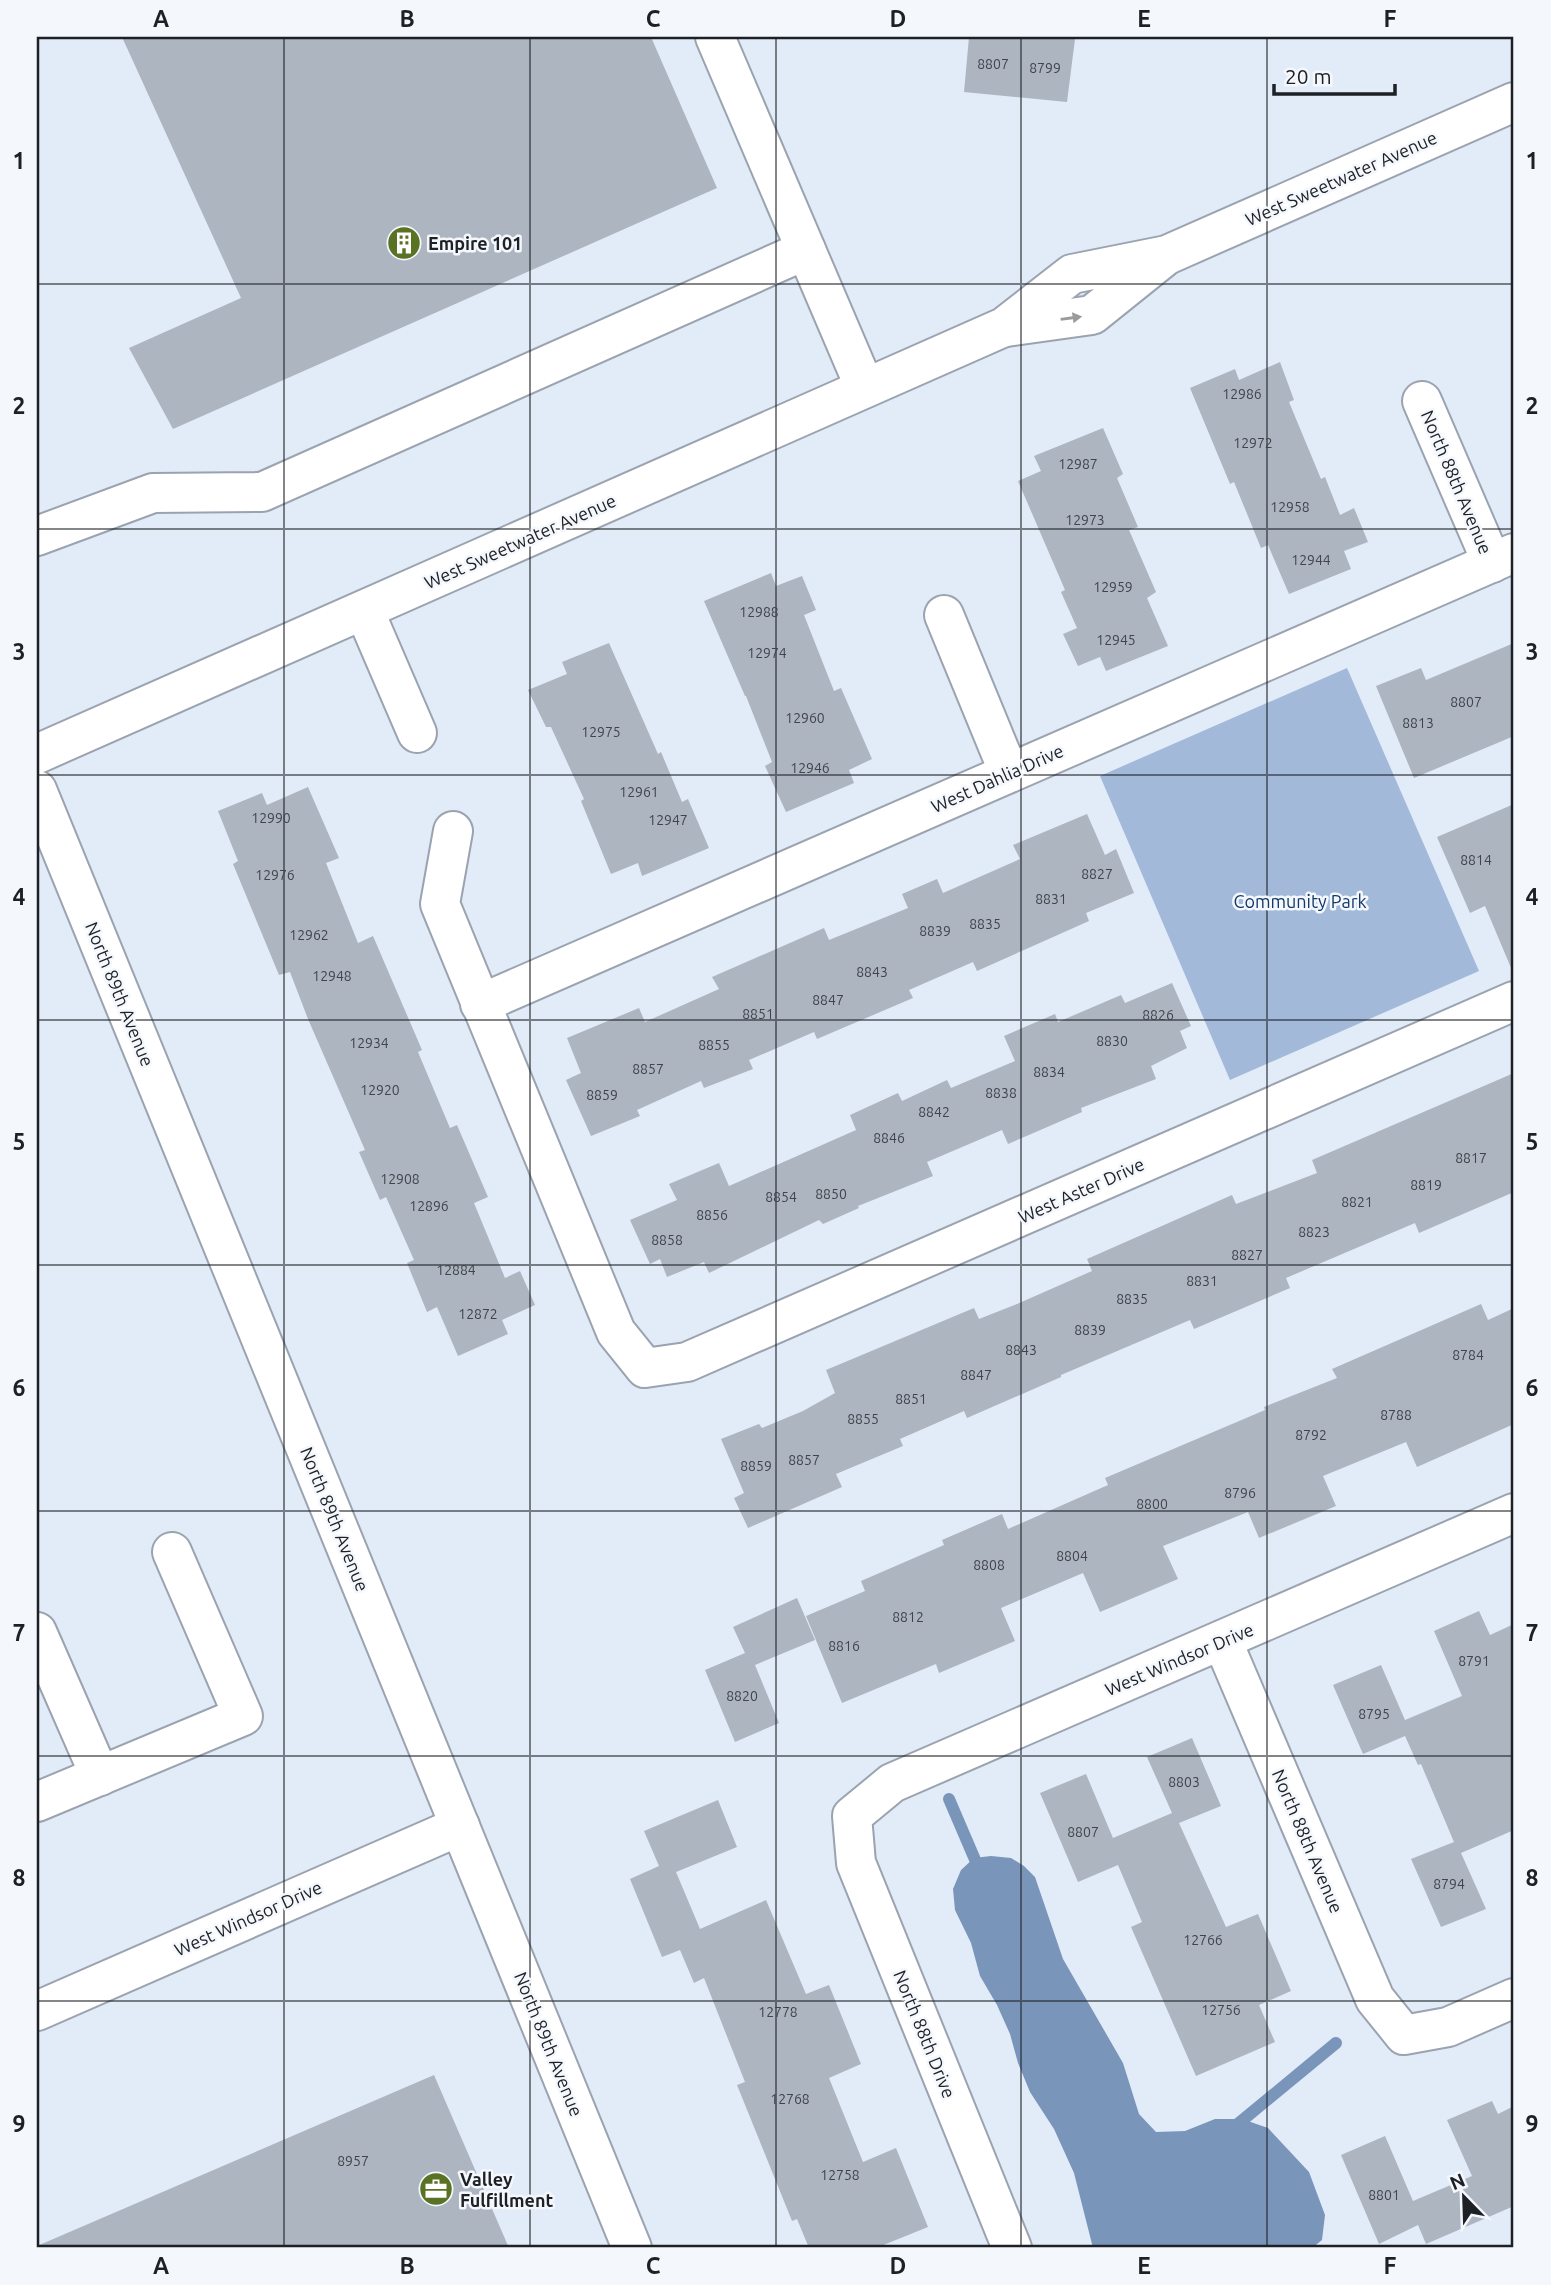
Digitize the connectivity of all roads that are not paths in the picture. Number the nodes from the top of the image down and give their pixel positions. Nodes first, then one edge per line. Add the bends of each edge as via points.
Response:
1 (715, 37) edge
2 (1514, 102) edge
3 (806, 250) junction
4 (865, 388) junction
5 (1422, 401) dead end
6 (37, 536) edge
7 (1503, 558) edge
8 (364, 610) junction
9 (944, 615) dead end
10 (417, 733) dead end
11 (37, 754) edge
12 (1009, 773) junction
13 (37, 790) edge
14 (453, 831) dead end
15 (1514, 1001) edge
16 (480, 1004) junction
17 (1514, 1513) edge
18 (172, 1552) dead end
19 (37, 1632) edge
20 (1222, 1640) junction
21 (100, 1776) junction
22 (37, 1802) edge
23 (852, 1816) joint
24 (460, 1826) junction
25 (1514, 1998) edge
26 (38, 2007) edge
27 (632, 2248) edge
28 (1012, 2248) edge

1 - 3 street
2 - 4 street, West Sweetwater Avenue via 1167,255 1092,316 1004,327
3 - 4 street
3 - 6 street via 262,492 153,494
4 - 8 street, West Sweetwater Avenue
5 - 7 street, North 88th Avenue
7 - 12 street, West Dahlia Drive
8 - 10 street
8 - 11 street, West Sweetwater Avenue
9 - 12 street
12 - 16 street, West Dahlia Drive
13 - 24 street, North 89th Avenue
14 - 16 street via 440,904
15 - 16 street, West Aster Drive via 688,1362 645,1368 616,1332
17 - 20 street, West Windsor Drive
18 - 21 street via 243,1716
19 - 21 street
20 - 23 street, West Windsor Drive via 892,1783
20 - 25 street, North 88th Avenue via 1375,1999 1404,2035 1448,2027
21 - 22 street
23 - 28 street, North 88th Drive via 856,1863
24 - 26 street, West Windsor Drive
24 - 27 street, North 89th Avenue

